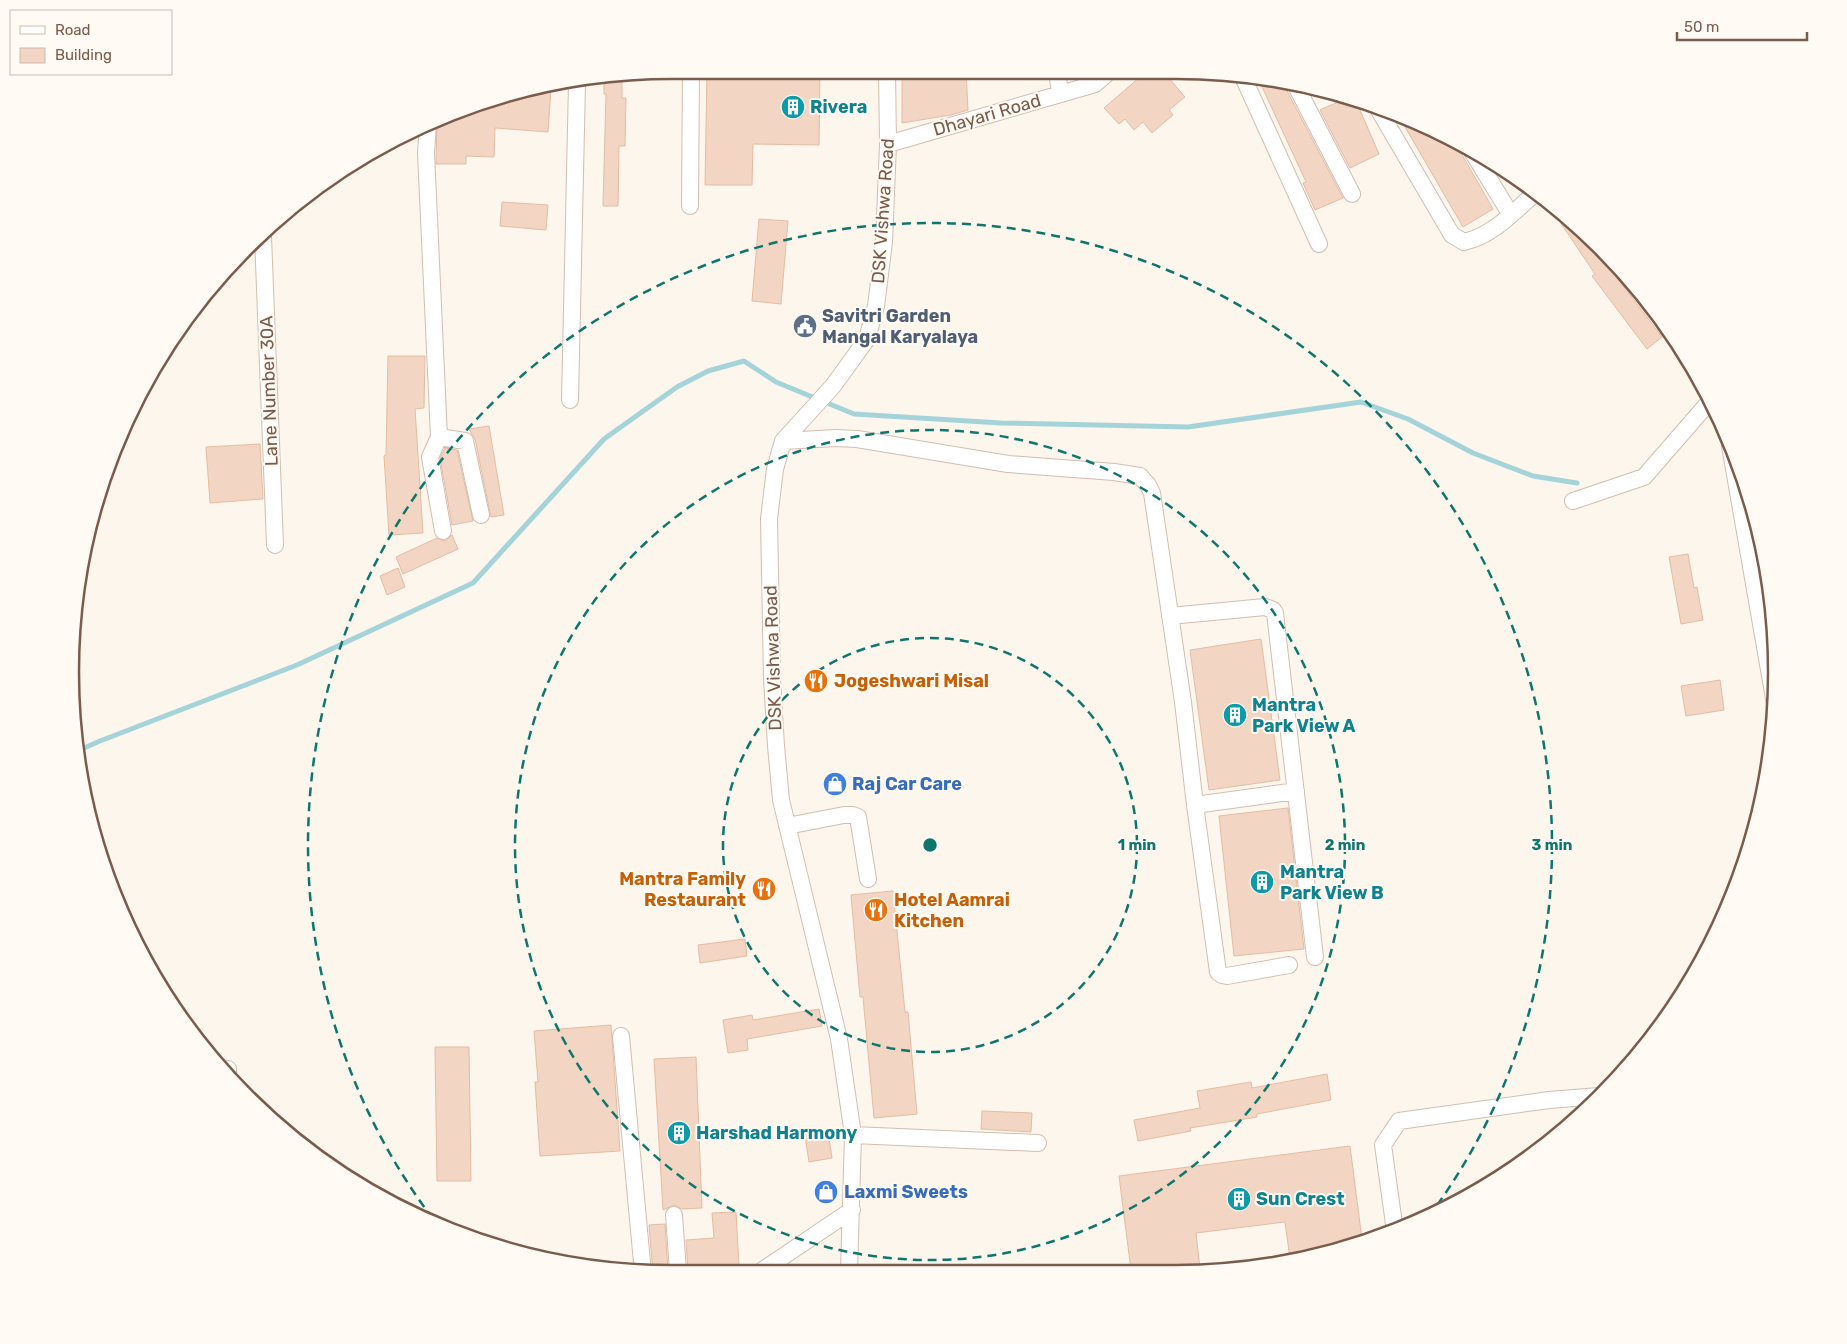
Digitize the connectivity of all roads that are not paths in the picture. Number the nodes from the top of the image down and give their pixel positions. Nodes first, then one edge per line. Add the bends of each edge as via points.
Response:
1 (691, 79) edge
2 (888, 79) edge
3 (1058, 79) edge
4 (1101, 79) edge
5 (1246, 83) edge
6 (577, 87) edge
7 (1299, 92) edge
8 (1060, 94) junction
9 (1383, 116) edge
10 (427, 132) edge
11 (888, 144) junction
12 (1479, 162) edge
13 (1352, 194) dead end
14 (1531, 197) edge
15 (690, 206) dead end
16 (1511, 215) junction
17 (263, 243) edge
18 (1319, 244) dead end
19 (570, 400) dead end
20 (1705, 407) edge
21 (439, 437) junction
22 (783, 441) junction
23 (1573, 501) dead end
24 (1746, 510) edge
25 (481, 515) dead end
26 (1750, 528) edge
27 (443, 531) dead end
28 (275, 545) dead end
29 (1170, 616) junction
30 (1767, 650) edge
31 (1296, 791) junction
32 (1195, 805) junction
33 (788, 826) junction
34 (868, 879) dead end
35 (1315, 956) dead end
36 (1288, 965) dead end
37 (621, 1036) dead end
38 (1588, 1097) edge
39 (852, 1134) junction
40 (1038, 1143) dead end
41 (852, 1210) junction
42 (674, 1215) dead end
43 (1394, 1223) edge
44 (642, 1264) edge
45 (678, 1265) edge
46 (770, 1265) edge
47 (849, 1265) edge

1 - 15 street
2 - 11 street, DSK Vishwa Road
3 - 8 street
4 - 8 street, Dhayari Road via 1095,84
5 - 18 street
6 - 19 street
7 - 13 street
8 - 11 street, Dhayari Road
9 - 16 street via 1452,234 1464,242 1477,240
10 - 21 street
11 - 22 street, DSK Vishwa Road via 884,242 876,306 867,339 833,386
12 - 16 street
14 - 16 street
17 - 28 street, Lane Number 30A
20 - 23 street via 1644,477
21 - 25 street via 464,441
21 - 27 street via 430,457
22 - 29 street via 857,439 1008,464 1140,476 1152,493
22 - 33 street, DSK Vishwa Road via 775,469 769,519 776,746 781,800
24 - 26 street
26 - 30 street
29 - 31 street via 1265,607 1273,610
29 - 32 street
31 - 32 street
31 - 35 street
32 - 36 street via 1218,972 1227,976
33 - 34 street via 844,815 858,817
33 - 39 street, DSK Vishwa Road via 839,1039
37 - 44 street
38 - 43 street via 1399,1121 1383,1145
39 - 40 street
39 - 41 street, DSK Vishwa Road
41 - 46 street
41 - 47 street, DSK Vishwa Road
42 - 45 street

